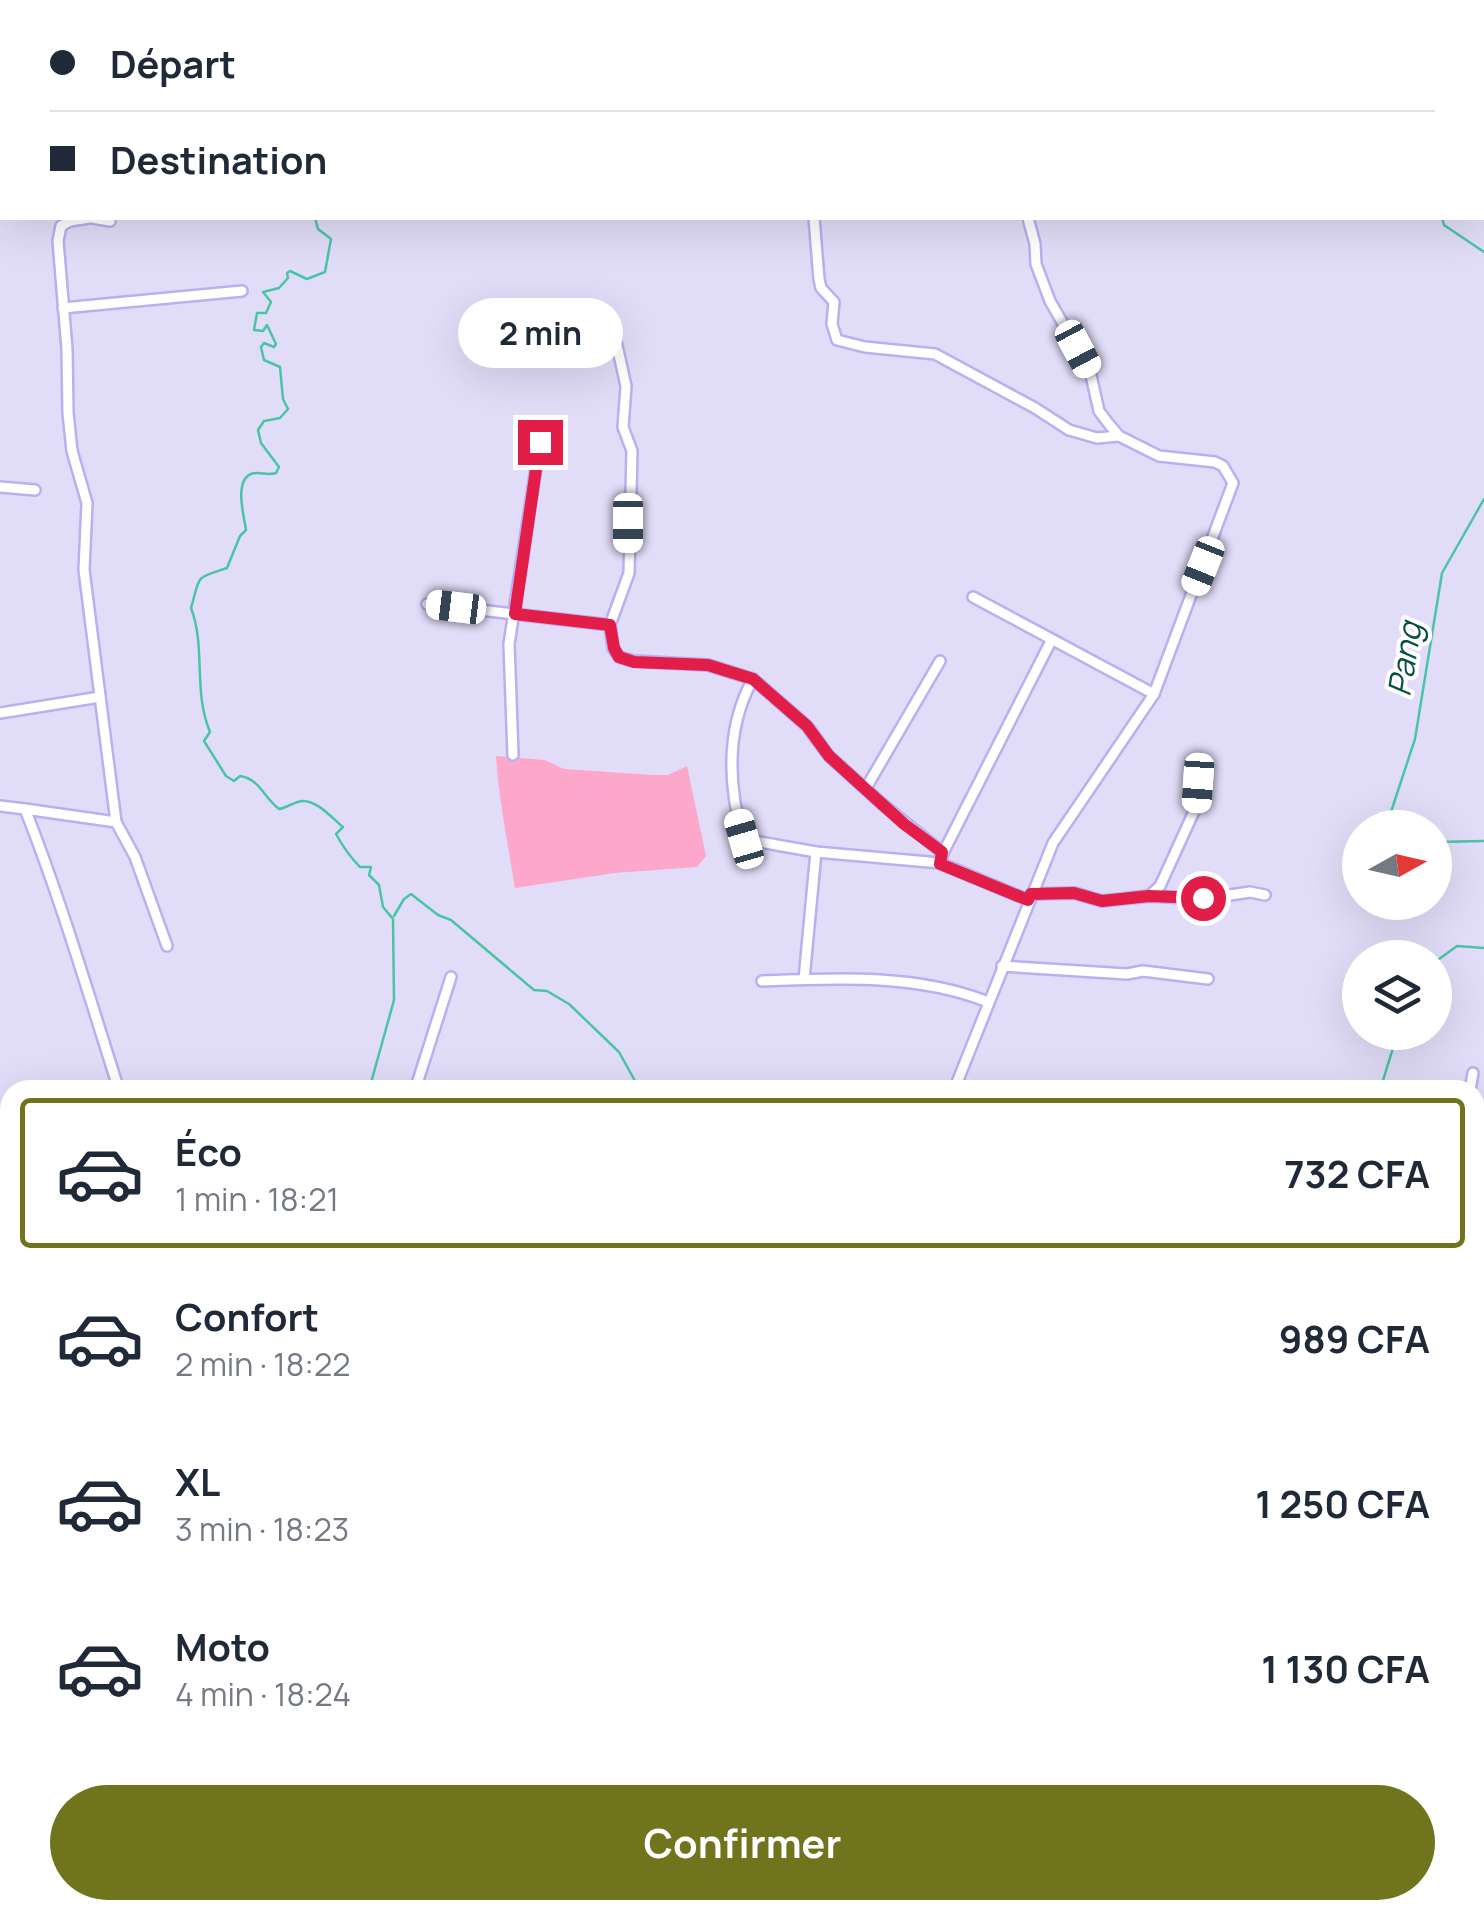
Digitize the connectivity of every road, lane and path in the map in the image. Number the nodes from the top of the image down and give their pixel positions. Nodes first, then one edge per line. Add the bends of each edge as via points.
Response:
1 (77, 220) edge
2 (103, 220) edge
3 (814, 220) edge
4 (1029, 220) edge
5 (110, 221) dead end
6 (242, 291) dead end
7 (63, 308) junction
8 (614, 332) dead end
9 (1119, 436) junction
10 (540, 442) dead end
11 (0, 487) edge
12 (35, 490) dead end
13 (973, 597) dead end
14 (427, 604) dead end
15 (515, 614) junction
16 (610, 625) junction
17 (1051, 641) junction
18 (940, 661) dead end
19 (753, 679) junction
20 (1154, 694) junction
21 (100, 697) junction
22 (0, 713) edge
23 (513, 755) dead end
24 (1198, 783) dead end
25 (866, 788) junction
26 (0, 806) edge
27 (25, 808) junction
28 (116, 822) junction
29 (816, 852) junction
30 (941, 858) junction
31 (1265, 895) dead end
32 (1149, 896) junction
33 (1030, 897) junction
34 (168, 946) dead end
35 (1002, 966) junction
36 (451, 977) dead end
37 (1208, 979) dead end
38 (804, 980) junction
39 (762, 981) dead end
40 (988, 1002) junction
41 (1473, 1072) dead end
42 (116, 1080) edge
43 (418, 1080) edge
44 (958, 1080) edge
45 (1472, 1080) edge

1 - 7 street via 58,230
2 - 5 street
3 - 9 street via 819,279 834,302 837,340 935,354 1069,430
4 - 9 street via 1050,301 1090,371 1099,411
6 - 7 street
7 - 21 street via 72,451 87,502 84,570
8 - 16 street via 626,386 623,427 632,451 629,573
9 - 20 street via 1169,459 1215,462 1233,483
10 - 15 street
11 - 12 street
13 - 17 street
14 - 15 street
15 - 16 street
15 - 23 street via 509,644
16 - 19 street via 619,657 708,665
17 - 20 street
17 - 30 street
18 - 25 street
19 - 25 street
19 - 29 street via 740,703 731,752 744,839
20 - 33 street via 1053,843
21 - 22 street
21 - 28 street
24 - 32 street via 1196,807 1160,886
25 - 30 street
26 - 27 street
27 - 28 street
27 - 42 street
28 - 34 street
29 - 30 street
29 - 38 street
30 - 33 street
31 - 32 street
32 - 33 street
33 - 35 street
35 - 37 street
35 - 40 street
36 - 43 street
38 - 39 street
38 - 40 street via 956,988
40 - 44 street
41 - 45 street

